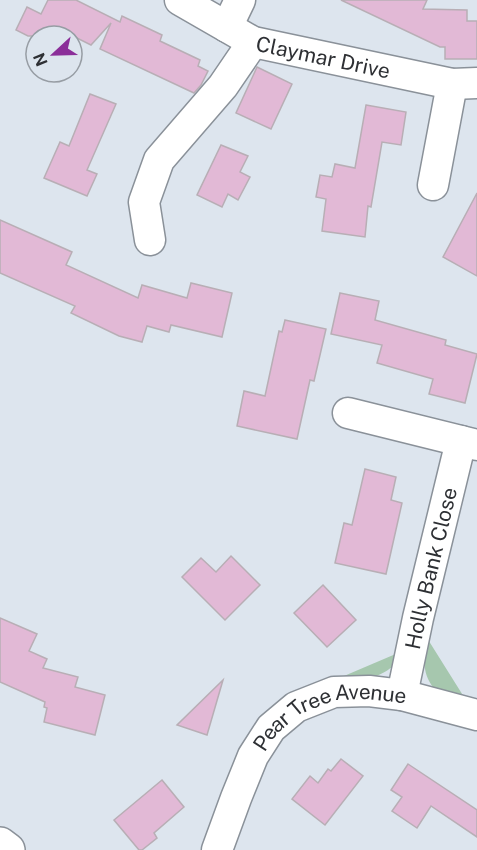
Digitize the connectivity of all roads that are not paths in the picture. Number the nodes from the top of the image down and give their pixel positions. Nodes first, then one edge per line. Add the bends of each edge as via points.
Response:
1 (180, 0) edge
2 (240, 0) edge
3 (227, 27) junction
4 (253, 42) junction
5 (465, 83) edge
6 (433, 185) dead end
7 (150, 240) dead end
8 (348, 413) dead end
9 (469, 443) edge
10 (402, 695) junction
11 (477, 715) edge
12 (0, 844) edge
13 (8, 850) edge
14 (218, 850) edge

1 - 3 street, Claymar Drive
2 - 3 street
3 - 4 street, Claymar Drive
4 - 5 street, Claymar Drive
4 - 7 street via 223,86 159,160 144,202
5 - 6 street
8 - 9 street, Holly Bank Close
9 - 10 street, Holly Bank Close via 418,618
10 - 11 street, Pear Tree Avenue
10 - 14 street, Pear Tree Avenue via 334,692 296,707 271,728 253,756
12 - 13 street

